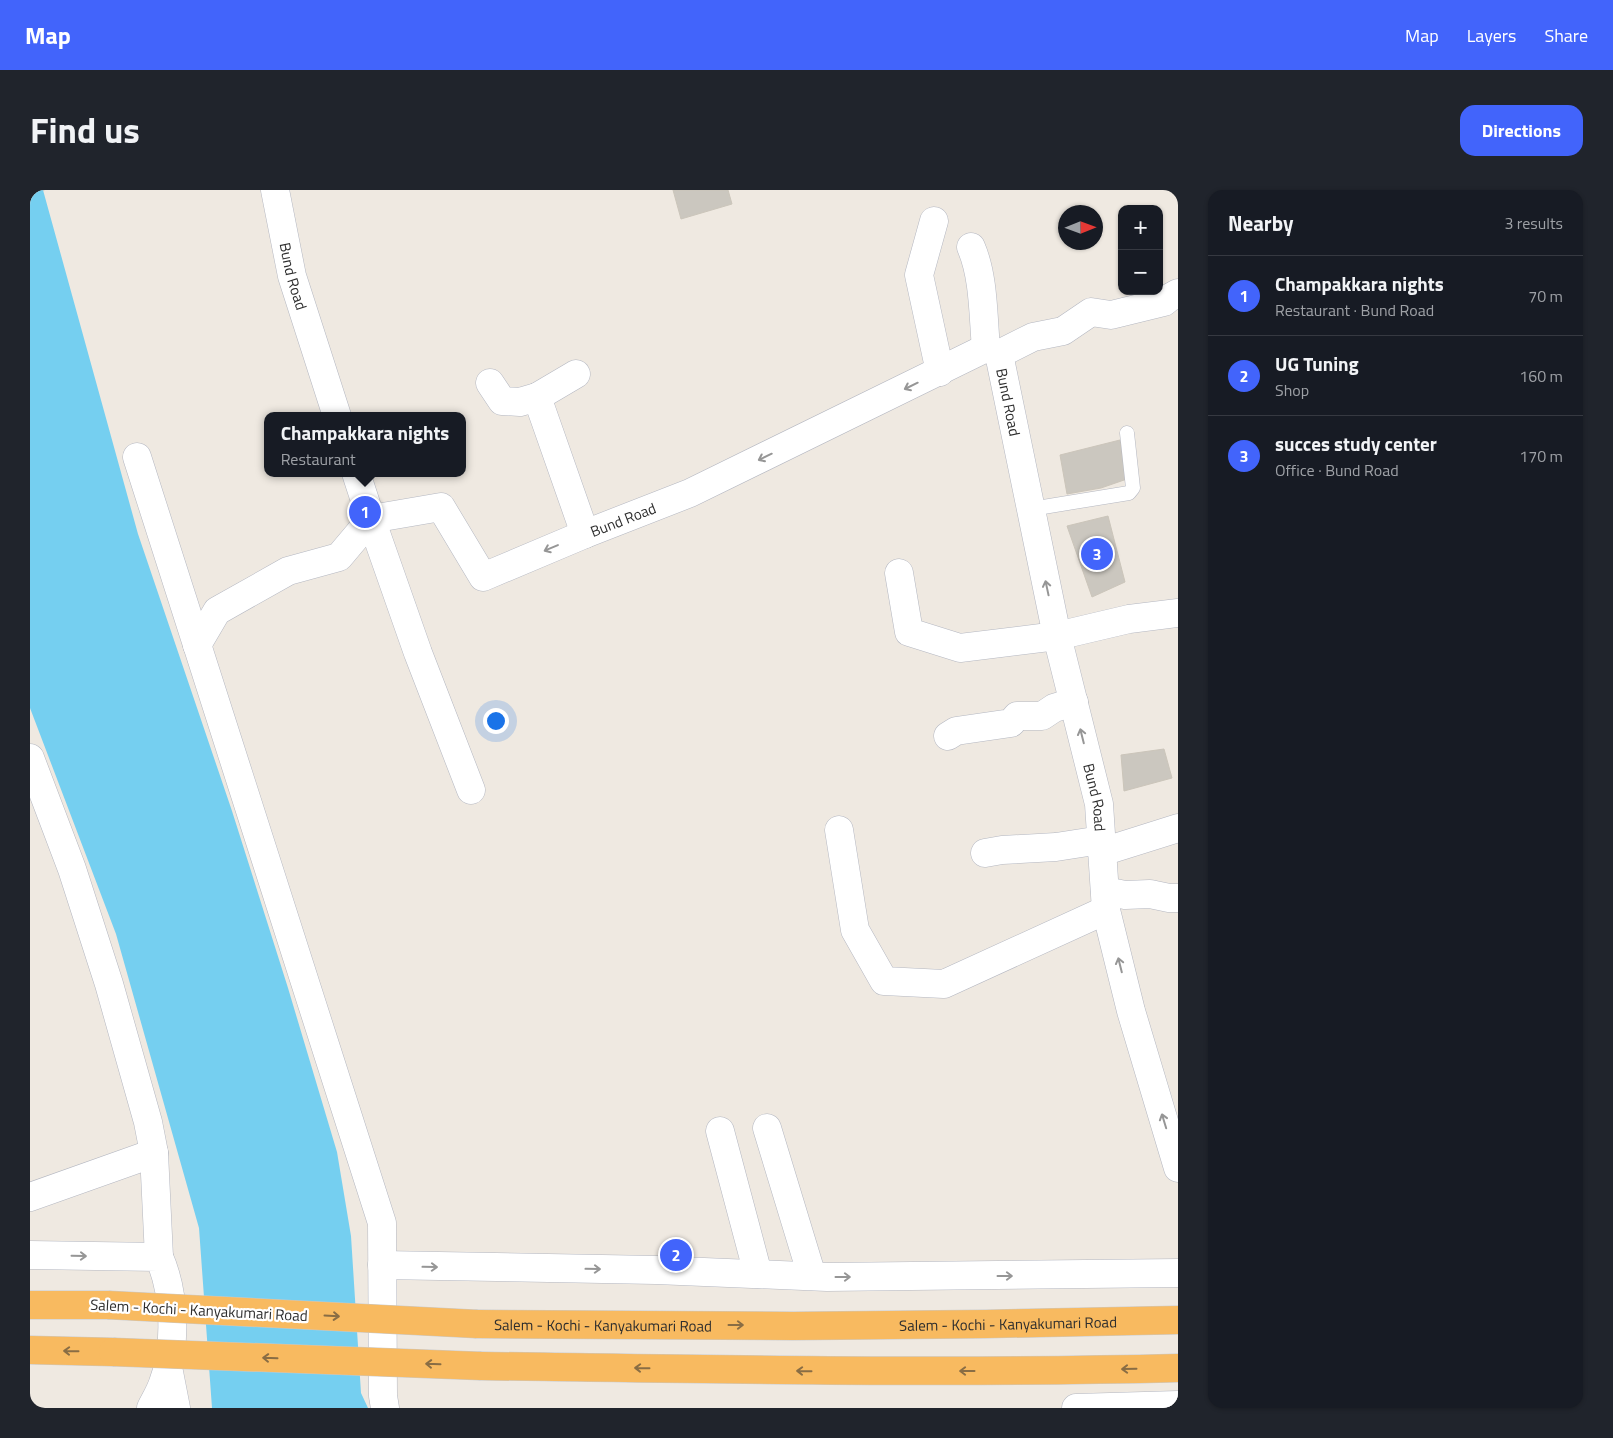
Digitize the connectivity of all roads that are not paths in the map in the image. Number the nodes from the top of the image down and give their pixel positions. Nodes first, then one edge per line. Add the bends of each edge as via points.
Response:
1 (275, 190) edge
2 (934, 221) dead end
3 (971, 247) dead end
4 (1178, 293) edge
5 (992, 351) junction
6 (940, 372) junction
7 (576, 374) dead end
8 (490, 383) dead end
9 (538, 397) junction
10 (337, 412) edge
11 (1127, 433) dead end
12 (137, 457) dead end
13 (357, 477) edge
14 (1030, 509) junction
15 (371, 518) junction
16 (585, 534) junction
17 (900, 573) dead end
18 (1178, 613) edge
19 (1057, 636) junction
20 (197, 645) junction
21 (1074, 702) junction
22 (948, 736) dead end
23 (30, 758) edge
24 (471, 790) dead end
25 (1178, 828) edge
26 (839, 830) dead end
27 (1102, 846) junction
28 (985, 853) dead end
29 (1178, 898) edge
30 (1106, 900) junction
31 (767, 1128) dead end
32 (720, 1131) dead end
33 (154, 1153) junction
34 (1178, 1168) edge
35 (30, 1197) edge
36 (30, 1255) edge
37 (159, 1258) junction
38 (382, 1265) junction
39 (758, 1274) junction
40 (1178, 1274) edge
41 (812, 1276) junction
42 (30, 1305) edge
43 (1178, 1320) edge
44 (30, 1350) edge
45 (1178, 1368) edge
46 (165, 1375) junction
47 (1178, 1405) edge
48 (151, 1408) edge
49 (176, 1408) edge
50 (385, 1408) edge
51 (1076, 1408) edge

1 - 10 street, Bund Road via 292,276
2 - 6 street via 919,275
3 - 5 street
4 - 5 street via 1164,302 1110,315 1091,312 1063,331
5 - 6 street, Bund Road
5 - 14 street, Bund Road
6 -> 16 street, Bund Road via 690,493
7 - 9 street
8 - 9 street via 502,401 520,402
9 - 16 street
11 - 14 lane via 1133,488 1129,494
12 - 20 street
13 - 15 street
19 -> 14 street, Bund Road
16 -> 15 street, Bund Road via 483,577 441,507
15 - 20 street via 339,557 288,571 217,611
15 - 24 street
17 - 19 street via 909,632 960,648
18 - 19 street via 1129,619
19 - 21 street, Bund Road
20 - 38 street via 382,1223
21 - 22 street via 1054,708 1042,716 1017,716 1011,723
27 -> 21 street, Bund Road via 1099,804
23 - 33 street via 72,868 109,984
25 - 27 street
26 - 30 street via 855,930 884,981 944,984
27 - 28 street
27 - 30 street, Bund Road
29 - 30 street via 1150,894
34 -> 30 street, Bund Road via 1131,1011
31 - 41 street
32 - 39 street
33 - 35 street
33 - 37 street
36 -> 37 street
37 - 46 street via 169,1284 170,1298 171,1340
38 -> 39 street
38 - 50 street
39 - 41 street
41 -> 40 street
42 -> 43 highway, Salem - Kochi - Kanyakumari Road, bridge via 108,1305 477,1324 803,1326
45 -> 44 highway, bridge via 864,1372 481,1366
46 - 48 street
46 - 49 street
47 - 51 street

